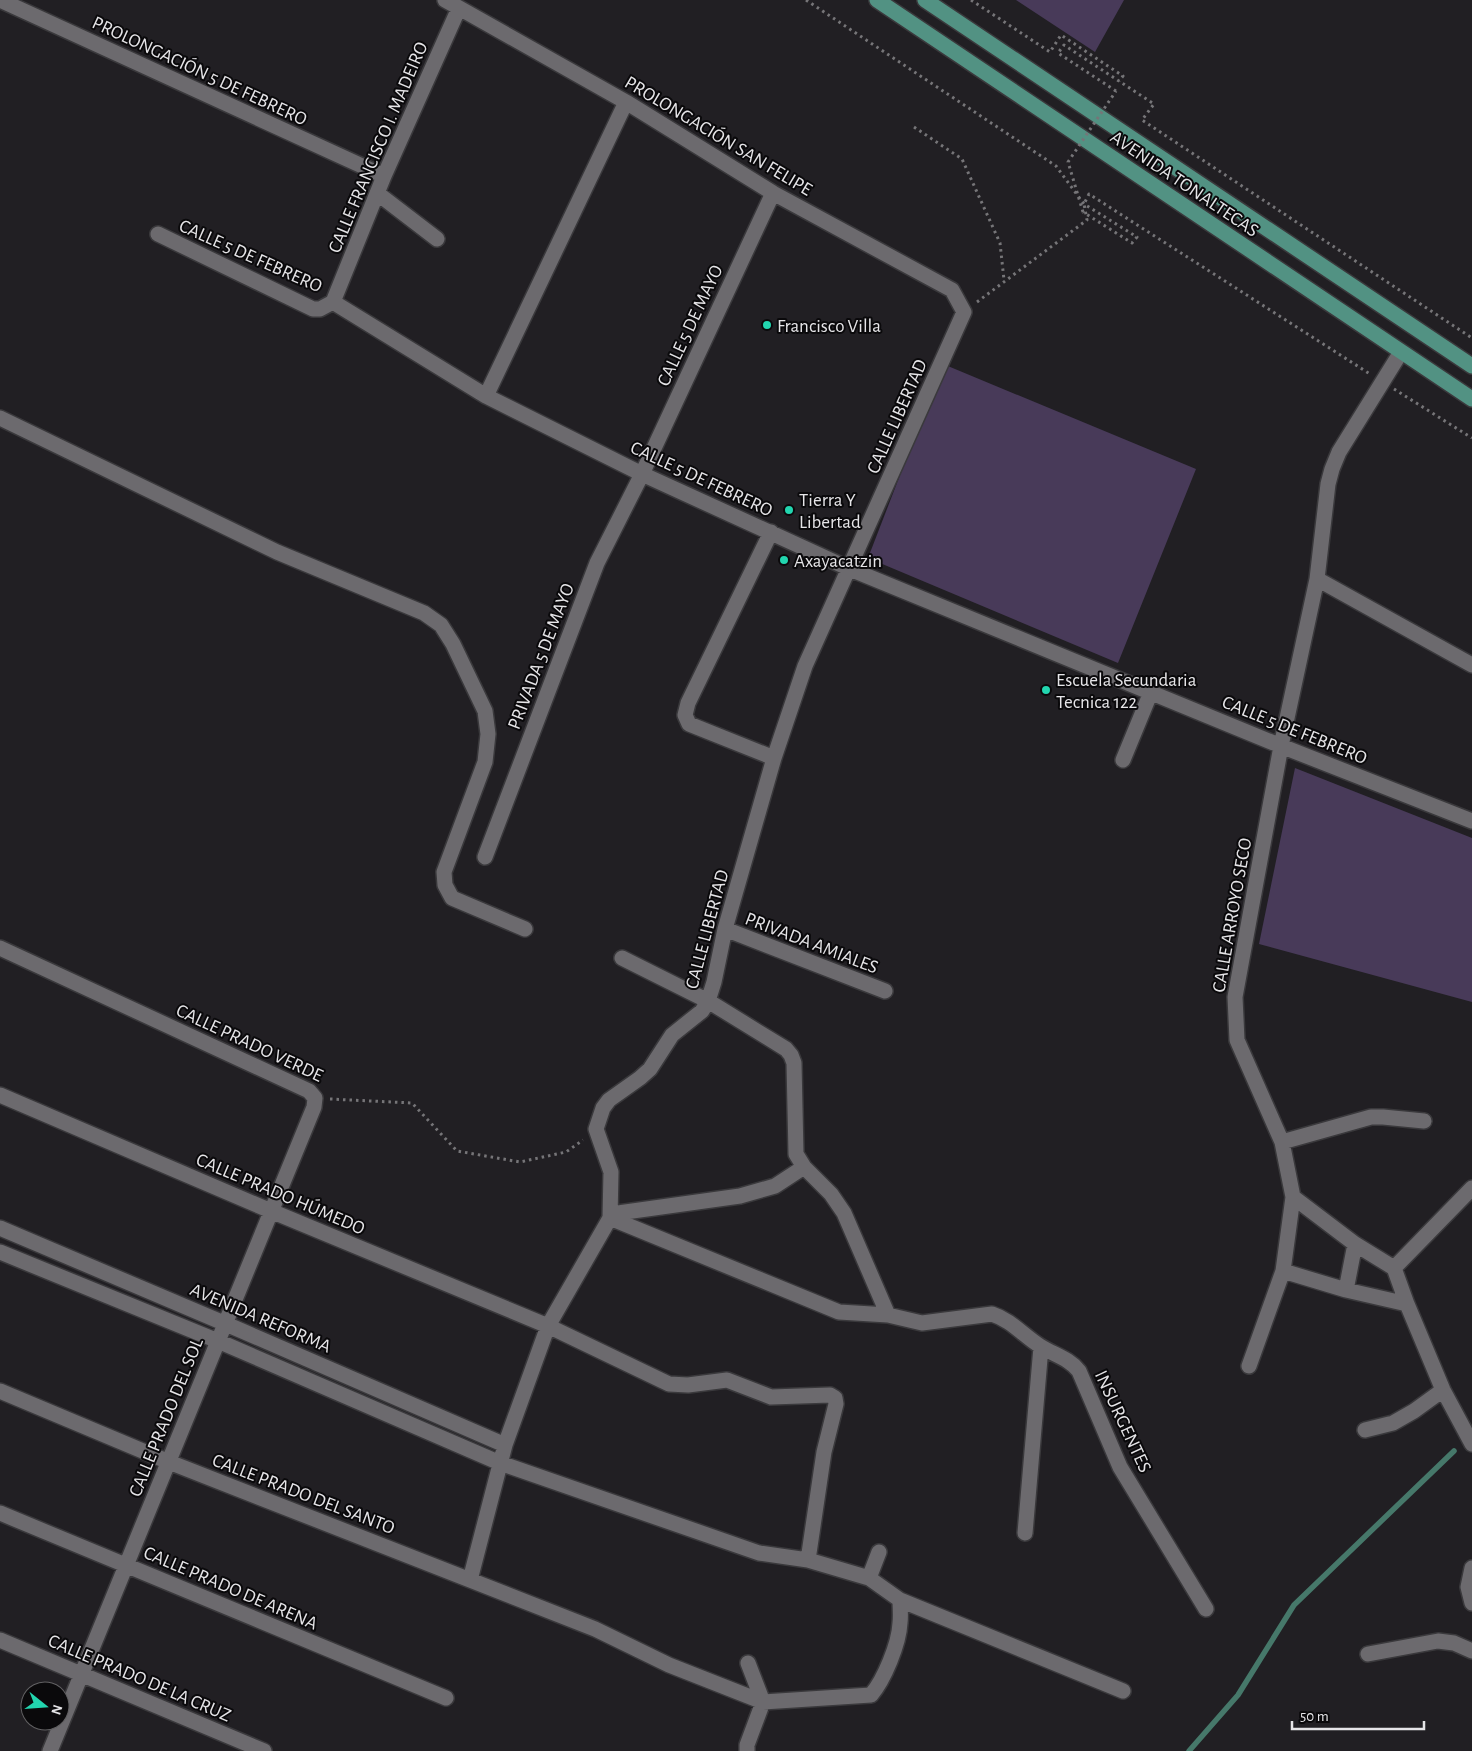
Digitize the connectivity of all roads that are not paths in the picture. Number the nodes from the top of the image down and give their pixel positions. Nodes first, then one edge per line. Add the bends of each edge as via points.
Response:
1 (0, 0) edge
2 (445, 0) edge
3 (877, 0) edge
4 (925, 0) edge
5 (30, 6) edge
6 (459, 8) junction
7 (626, 102) junction
8 (384, 176) junction
9 (377, 193) junction
10 (773, 193) junction
11 (158, 234) dead end
12 (437, 239) dead end
13 (333, 302) junction
14 (964, 312) joint
15 (1401, 352) junction
16 (1472, 366) edge
17 (486, 396) junction
18 (1472, 399) edge
19 (0, 418) edge
20 (642, 474) junction
21 (771, 532) junction
22 (850, 569) junction
23 (1317, 578) junction
24 (1472, 665) edge
25 (1151, 692) junction
26 (1281, 746) junction
27 (774, 758) junction
28 (1123, 760) dead end
29 (1472, 821) edge
30 (485, 857) dead end
31 (525, 929) dead end
32 (725, 929) junction
33 (0, 948) edge
34 (622, 958) dead end
35 (885, 991) dead end
36 (708, 1001) junction
37 (0, 1095) edge
38 (315, 1098) joint
39 (1424, 1122) dead end
40 (1282, 1142) junction
41 (804, 1167) junction
42 (1472, 1188) edge
43 (1293, 1197) junction
44 (271, 1211) junction
45 (611, 1216) junction
46 (0, 1228) edge
47 (1354, 1244) junction
48 (0, 1252) edge
49 (1394, 1268) junction
50 (1283, 1271) junction
51 (1346, 1290) junction
52 (1407, 1304) junction
53 (888, 1315) junction
54 (226, 1324) junction
55 (548, 1326) junction
56 (218, 1341) junction
57 (1041, 1347) junction
58 (1249, 1366) dead end
59 (1443, 1390) junction
60 (0, 1391) edge
61 (1365, 1430) dead end
62 (1472, 1444) edge
63 (505, 1445) junction
64 (169, 1462) junction
65 (500, 1463) junction
66 (0, 1513) edge
67 (1025, 1533) dead end
68 (879, 1552) dead end
69 (808, 1560) junction
70 (126, 1565) junction
71 (1472, 1568) edge
72 (869, 1578) junction
73 (470, 1580) junction
74 (900, 1600) junction
75 (1472, 1603) edge
76 (1206, 1609) dead end
77 (0, 1640) edge
78 (1472, 1651) edge
79 (1368, 1654) dead end
80 (748, 1663) dead end
81 (81, 1674) junction
82 (1124, 1691) dead end
83 (446, 1698) dead end
84 (763, 1702) junction
85 (50, 1751) edge
86 (264, 1751) edge
87 (747, 1751) edge

1 - 5 street, PROLONGACIÓN 5 DE FEBRERO
2 - 6 street, PROLONGACIÓN SAN FELIPE
3 - 15 main road, AVENIDA TONALTECAS
4 - 16 main road, AVENIDA TONALTECAS
5 - 8 street, PROLONGACIÓN 5 DE FEBRERO
6 - 7 street, PROLONGACIÓN SAN FELIPE
6 - 8 street, CALLE FRANCISCO I. MADEIRO
7 - 10 street, PROLONGACIÓN SAN FELIPE
7 - 17 street
8 - 9 street, CALLE FRANCISCO I. MADEIRO
9 - 12 street
9 - 13 street, CALLE FRANCISCO I. MADEIRO
10 - 14 street, PROLONGACIÓN SAN FELIPE via 952,290
10 - 20 street, CALLE 5 DE MAYO
11 - 13 street, CALLE 5 DE FEBRERO via 313,309
13 - 17 street, CALLE 5 DE FEBRERO
14 - 22 street, CALLE LIBERTAD
15 - 18 main road, AVENIDA TONALTECAS
15 - 23 street, CALLE ARROYO SECO via 1339,452 1332,469
17 - 20 street, CALLE 5 DE FEBRERO
19 - 31 street via 277,552 424,613 441,626 485,711 488,734 485,762 444,872 445,885 452,898
20 - 21 street, CALLE 5 DE FEBRERO
20 - 30 street, PRIVADA 5 DE MAYO via 597,563
21 - 22 street, CALLE 5 DE FEBRERO
21 - 27 street via 685,715 689,724
22 - 25 street, CALLE 5 DE FEBRERO
22 - 27 street, CALLE LIBERTAD via 805,666
23 - 24 street
23 - 26 street, CALLE ARROYO SECO
25 - 26 street, CALLE 5 DE FEBRERO
25 - 28 street
26 - 29 street, CALLE 5 DE FEBRERO
26 - 40 street, CALLE ARROYO SECO via 1235,997 1237,1040
27 - 32 street, CALLE LIBERTAD
32 - 35 street, PRIVADA AMIALES
32 - 36 street, CALLE LIBERTAD
33 - 38 street, CALLE PRADO VERDE via 310,1091
34 - 36 street
36 - 41 street via 791,1055 794,1063 796,1154
36 - 45 street, CALLE LIBERTAD via 702,1011 672,1035 650,1069 603,1108 596,1129 611,1172
37 - 44 street, CALLE PRADO HÚMEDO
38 - 44 street, CALLE PRADO DEL SOL
39 - 40 street via 1371,1117
40 - 43 street, CALLE ARROYO SECO
41 - 45 street via 775,1186 740,1196
41 - 53 street via 831,1194 844,1213
42 - 49 street
43 - 47 street
43 - 50 street, CALLE ARROYO SECO
44 - 54 street, CALLE PRADO DEL SOL
44 - 55 street, CALLE PRADO HÚMEDO
45 - 53 street, INSURGENTES via 839,1312
45 - 55 street
46 - 54 street, AVENIDA REFORMA
47 - 49 street
47 - 51 street
48 - 56 street, AVENIDA REFORMA
49 - 52 street
50 - 51 street
50 - 58 street, CALLE ARROYO SECO
51 - 52 street
52 - 59 street
53 - 57 street, INSURGENTES via 931,1323 992,1314 1010,1322
54 - 56 street, CALLE PRADO DEL SOL
54 - 63 street, AVENIDA REFORMA
55 - 63 street
55 - 69 street, CALLE PRADO HÚMEDO via 669,1384 728,1380 771,1397 835,1398
56 - 64 street, CALLE PRADO DEL SOL
56 - 65 street, AVENIDA REFORMA
57 - 67 street
57 - 76 street, INSURGENTES via 1070,1362 1079,1371 1120,1467
59 - 61 street via 1394,1423
59 - 62 street
60 - 64 street, CALLE PRADO DEL SANTO
63 - 65 street
64 - 70 street, CALLE PRADO DEL SOL
64 - 73 street, CALLE PRADO DEL SANTO
65 - 69 street, AVENIDA REFORMA via 760,1553
65 - 73 street
66 - 70 street, CALLE PRADO DE ARENA
68 - 72 street
69 - 72 street, AVENIDA REFORMA
70 - 81 street, CALLE PRADO DEL SOL
70 - 83 street, CALLE PRADO DE ARENA
71 - 75 street via 1468,1587
72 - 74 street, AVENIDA REFORMA
73 - 84 street, CALLE PRADO DEL SANTO
74 - 82 street, AVENIDA REFORMA
74 - 84 street via 900,1624 894,1647 878,1687 871,1695
77 - 81 street, CALLE PRADO DE LA CRUZ
78 - 79 street via 1454,1643 1438,1641
80 - 84 street
81 - 85 street, CALLE PRADO DEL SOL
81 - 86 street, CALLE PRADO DE LA CRUZ
84 - 87 street

